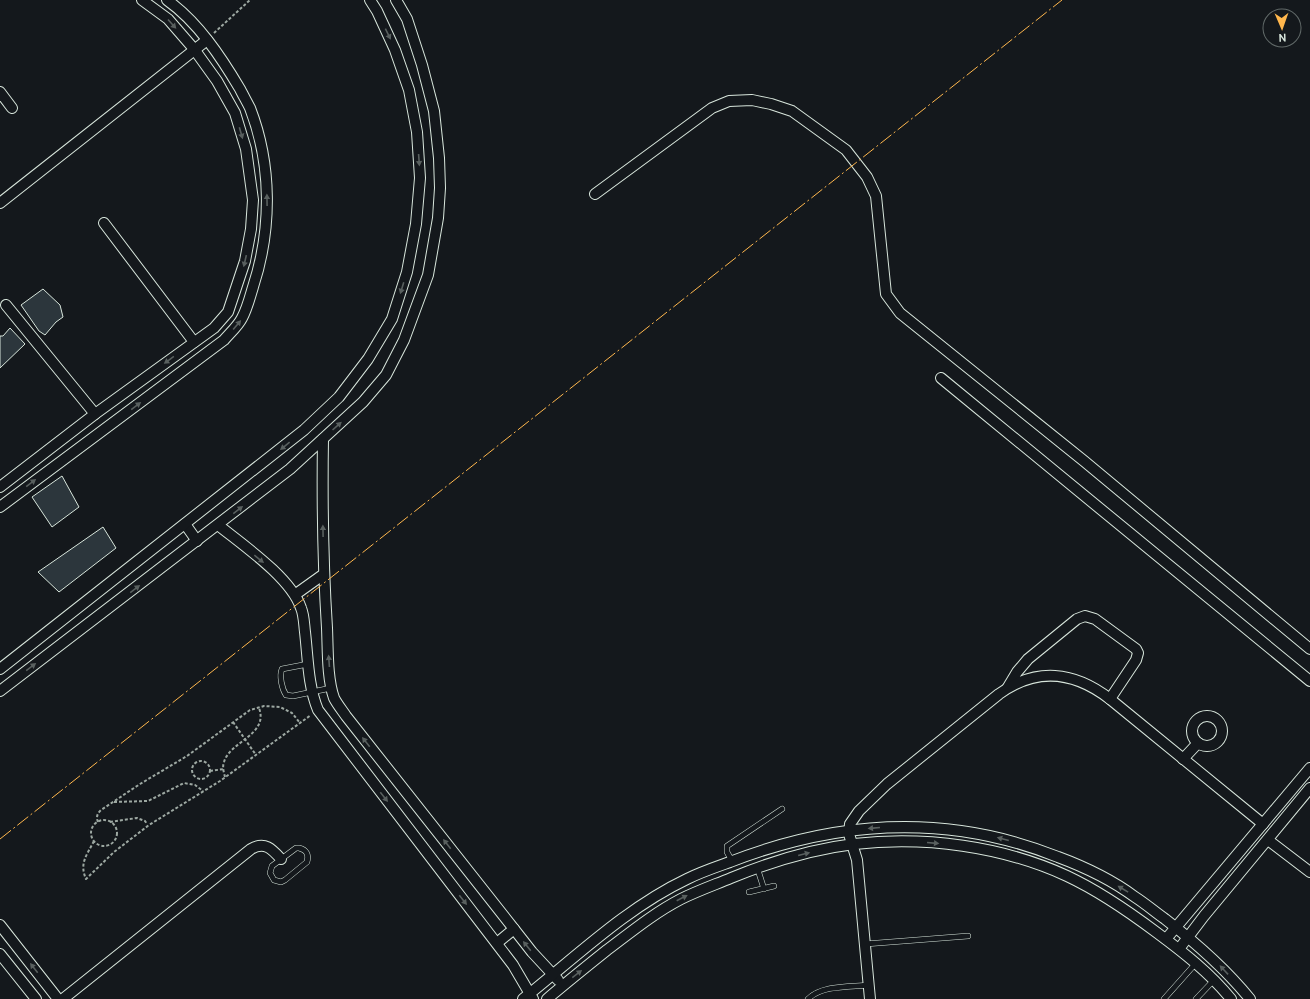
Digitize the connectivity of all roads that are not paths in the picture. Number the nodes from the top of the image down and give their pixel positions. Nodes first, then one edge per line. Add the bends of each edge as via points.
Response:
1 (142, 0) edge
2 (168, 0) edge
3 (370, 0) edge
4 (396, 0) edge
5 (207, 40) junction
6 (194, 49) junction
7 (0, 92) edge
8 (12, 108) dead end
9 (595, 194) dead end
10 (0, 203) edge
11 (104, 223) dead end
12 (6, 305) dead end
13 (194, 342) junction
14 (941, 378) dead end
15 (95, 414) junction
16 (323, 439) junction
17 (0, 487) edge
18 (0, 507) edge
19 (185, 524) junction
20 (218, 525) junction
21 (197, 541) junction
22 (324, 574) junction
23 (296, 594) junction
24 (1310, 649) edge
25 (308, 664) junction
26 (0, 669) edge
27 (1310, 681) edge
28 (1008, 687) junction
29 (331, 688) junction
30 (0, 691) edge
31 (312, 692) junction
32 (1110, 699) junction
33 (1198, 743) dead end
34 (1183, 759) junction
35 (1310, 768) edge
36 (1310, 788) edge
37 (782, 809) dead end
38 (1263, 824) junction
39 (849, 831) junction
40 (1268, 840) junction
41 (853, 844) junction
42 (282, 859) junction
43 (732, 861) junction
44 (757, 867) junction
45 (1310, 872) edge
46 (774, 886) dead end
47 (764, 889) junction
48 (749, 892) dead end
49 (0, 925) edge
50 (1176, 927) junction
51 (514, 929) junction
52 (968, 936) dead end
53 (1188, 937) junction
54 (1166, 939) junction
55 (497, 944) junction
56 (865, 944) junction
57 (1179, 949) junction
58 (0, 954) edge
59 (1196, 963) junction
60 (553, 975) junction
61 (1214, 980) junction
62 (563, 985) junction
63 (868, 985) junction
64 (528, 997) edge
65 (36, 999) edge
66 (58, 999) edge
67 (63, 999) edge
68 (547, 999) edge
69 (808, 999) edge
70 (870, 999) edge
71 (1164, 999) edge
72 (1196, 999) edge
73 (1231, 999) edge
74 (1250, 999) edge

1 -> 6 street via 168,19
2 - 5 street
3 -> 19 street via 395,50 409,90 417,132 420,178 416,224 407,272 392,319 368,359 339,397 304,430
16 -> 4 street via 363,402 386,375 404,340 428,274 438,218 440,181 434,111 407,19
5 - 6 street
18 -> 5 street via 224,340 241,320 261,265 268,200 265,170 250,107
6 - 10 street
6 -> 13 street via 236,113 246,149 252,200 251,229 245,261 228,312 214,328
7 - 8 street
9 - 24 street via 712,108 729,101 752,100 792,111 846,150 867,177 876,196 886,294 900,313 1078,456
11 - 13 street
12 - 15 street
13 -> 15 street
14 - 27 street
15 - 17 street
20 -> 16 street via 290,469
22 -> 16 street
19 - 21 street
19 - 26 street
20 - 21 street
20 -> 23 street via 271,568
30 -> 21 street
22 - 23 street
29 -> 22 street
23 - 25 street via 302,609
25 - 31 street
25 - 31 lane via 285,668 281,671 281,676 286,695
28 - 32 street via 1029,678 1057,676 1083,682
28 - 32 street via 1017,672 1035,653 1085,616 1095,619 1138,653
28 - 39 street via 887,784 855,816
29 - 31 lane
51 -> 29 street via 346,716 334,700
31 -> 55 street via 318,710
32 - 34 street
33 - 34 street
34 - 38 street
35 - 38 street
36 - 40 street
37 - 43 lane via 727,846
38 - 50 street
39 - 41 street
39 - 43 street via 827,833 785,843
50 -> 39 street via 1114,884 1071,862 1025,845 977,833 927,827 876,827
40 - 45 street
40 - 53 street
44 -> 41 street via 806,853
41 -> 54 street via 945,844 1021,859 1044,866 1087,886 1127,910
41 - 56 street via 857,860
42 - 42 lane via 292,850 299,848 308,855 305,865 285,880 278,882 271,877 271,869
42 - 67 street via 268,846 251,849
43 - 60 street via 689,878 650,899
44 - 47 lane
62 -> 44 street via 668,906 696,891
46 - 47 lane
47 - 48 lane
66 -> 49 street
50 - 53 street
50 - 54 street
51 - 55 street
60 -> 51 street
52 - 56 lane
53 - 57 street
74 -> 53 street via 1216,962
54 - 57 street
55 - 64 street via 516,970
56 - 63 street
57 - 59 street
58 - 65 street
59 - 61 street
59 - 71 lane
60 - 62 street
60 - 64 street
61 - 72 lane
61 - 73 street
62 - 68 street
63 - 69 lane via 826,989
63 - 70 street

